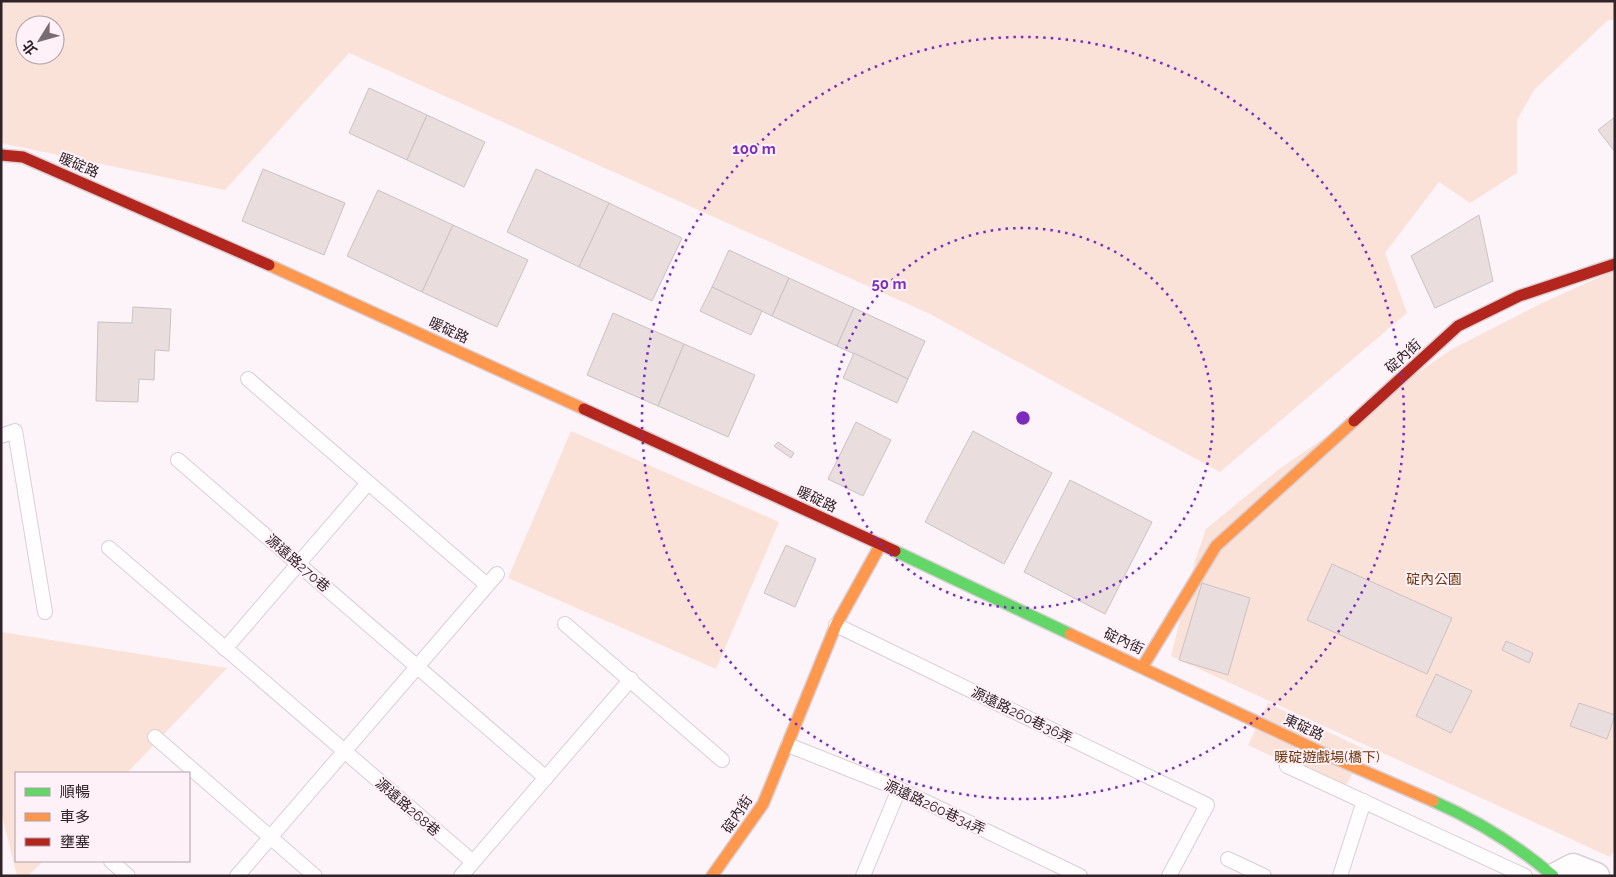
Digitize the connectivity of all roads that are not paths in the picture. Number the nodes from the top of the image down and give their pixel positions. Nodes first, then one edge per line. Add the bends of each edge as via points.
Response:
1 (1, 155) edge
2 (1615, 264) edge
3 (248, 379) dead end
4 (1, 436) edge
5 (178, 460) dead end
6 (368, 483) junction
7 (881, 544) junction
8 (109, 548) dead end
9 (299, 564) junction
10 (497, 574) dead end
11 (487, 585) junction
12 (45, 612) dead end
13 (565, 624) dead end
14 (836, 625) junction
15 (225, 649) junction
16 (1143, 666) junction
17 (417, 667) junction
18 (630, 679) junction
19 (155, 737) dead end
20 (788, 745) junction
21 (344, 752) junction
22 (722, 760) dead end
23 (1287, 766) dead end
24 (546, 778) junction
25 (899, 789) junction
26 (1364, 801) junction
27 (270, 838) junction
28 (1228, 860) dead end
29 (112, 862) edge
30 (473, 862) junction
31 (128, 876) edge
32 (238, 876) edge
33 (316, 876) edge
34 (461, 876) edge
35 (712, 876) edge
36 (863, 876) edge
37 (1080, 876) edge
38 (1169, 876) edge
39 (1264, 876) edge
40 (1340, 876) edge
41 (1525, 876) edge
42 (1554, 876) edge
43 (1596, 876) edge

1 - 7 street, 暖碇路 via 23,157 195,231
2 - 16 street, 碇內街 via 1519,296 1458,326 1216,546
3 - 6 lane
4 - 12 lane via 16,431
5 - 9 lane, 源遠路270巷
6 - 9 lane
6 - 11 lane
7 - 14 street, 碇內街
7 - 16 street, 碇內街
8 - 15 lane
9 - 15 lane
9 - 17 lane, 源遠路270巷
10 - 11 lane
11 - 17 lane
13 - 18 lane
14 - 20 street, 碇內街
14 - 38 lane, 源遠路260巷36弄 via 1207,805
15 - 21 lane
16 - 42 street, 東碇路 via 1325,754 1466,815 1530,856
17 - 21 lane
17 - 24 lane
18 - 22 lane
18 - 24 lane
19 - 27 lane
20 - 25 lane, 源遠路260巷34弄
20 - 35 street, 碇內街 via 763,804
21 - 27 lane
21 - 30 lane, 源遠路268巷
23 - 26 lane
24 - 30 lane
25 - 36 lane
25 - 37 lane, 源遠路260巷34弄
26 - 40 lane
26 - 41 lane
27 - 32 lane
27 - 33 lane
28 - 39 lane
29 - 31 lane
30 - 34 lane
42 - 43 street via 1574,866

